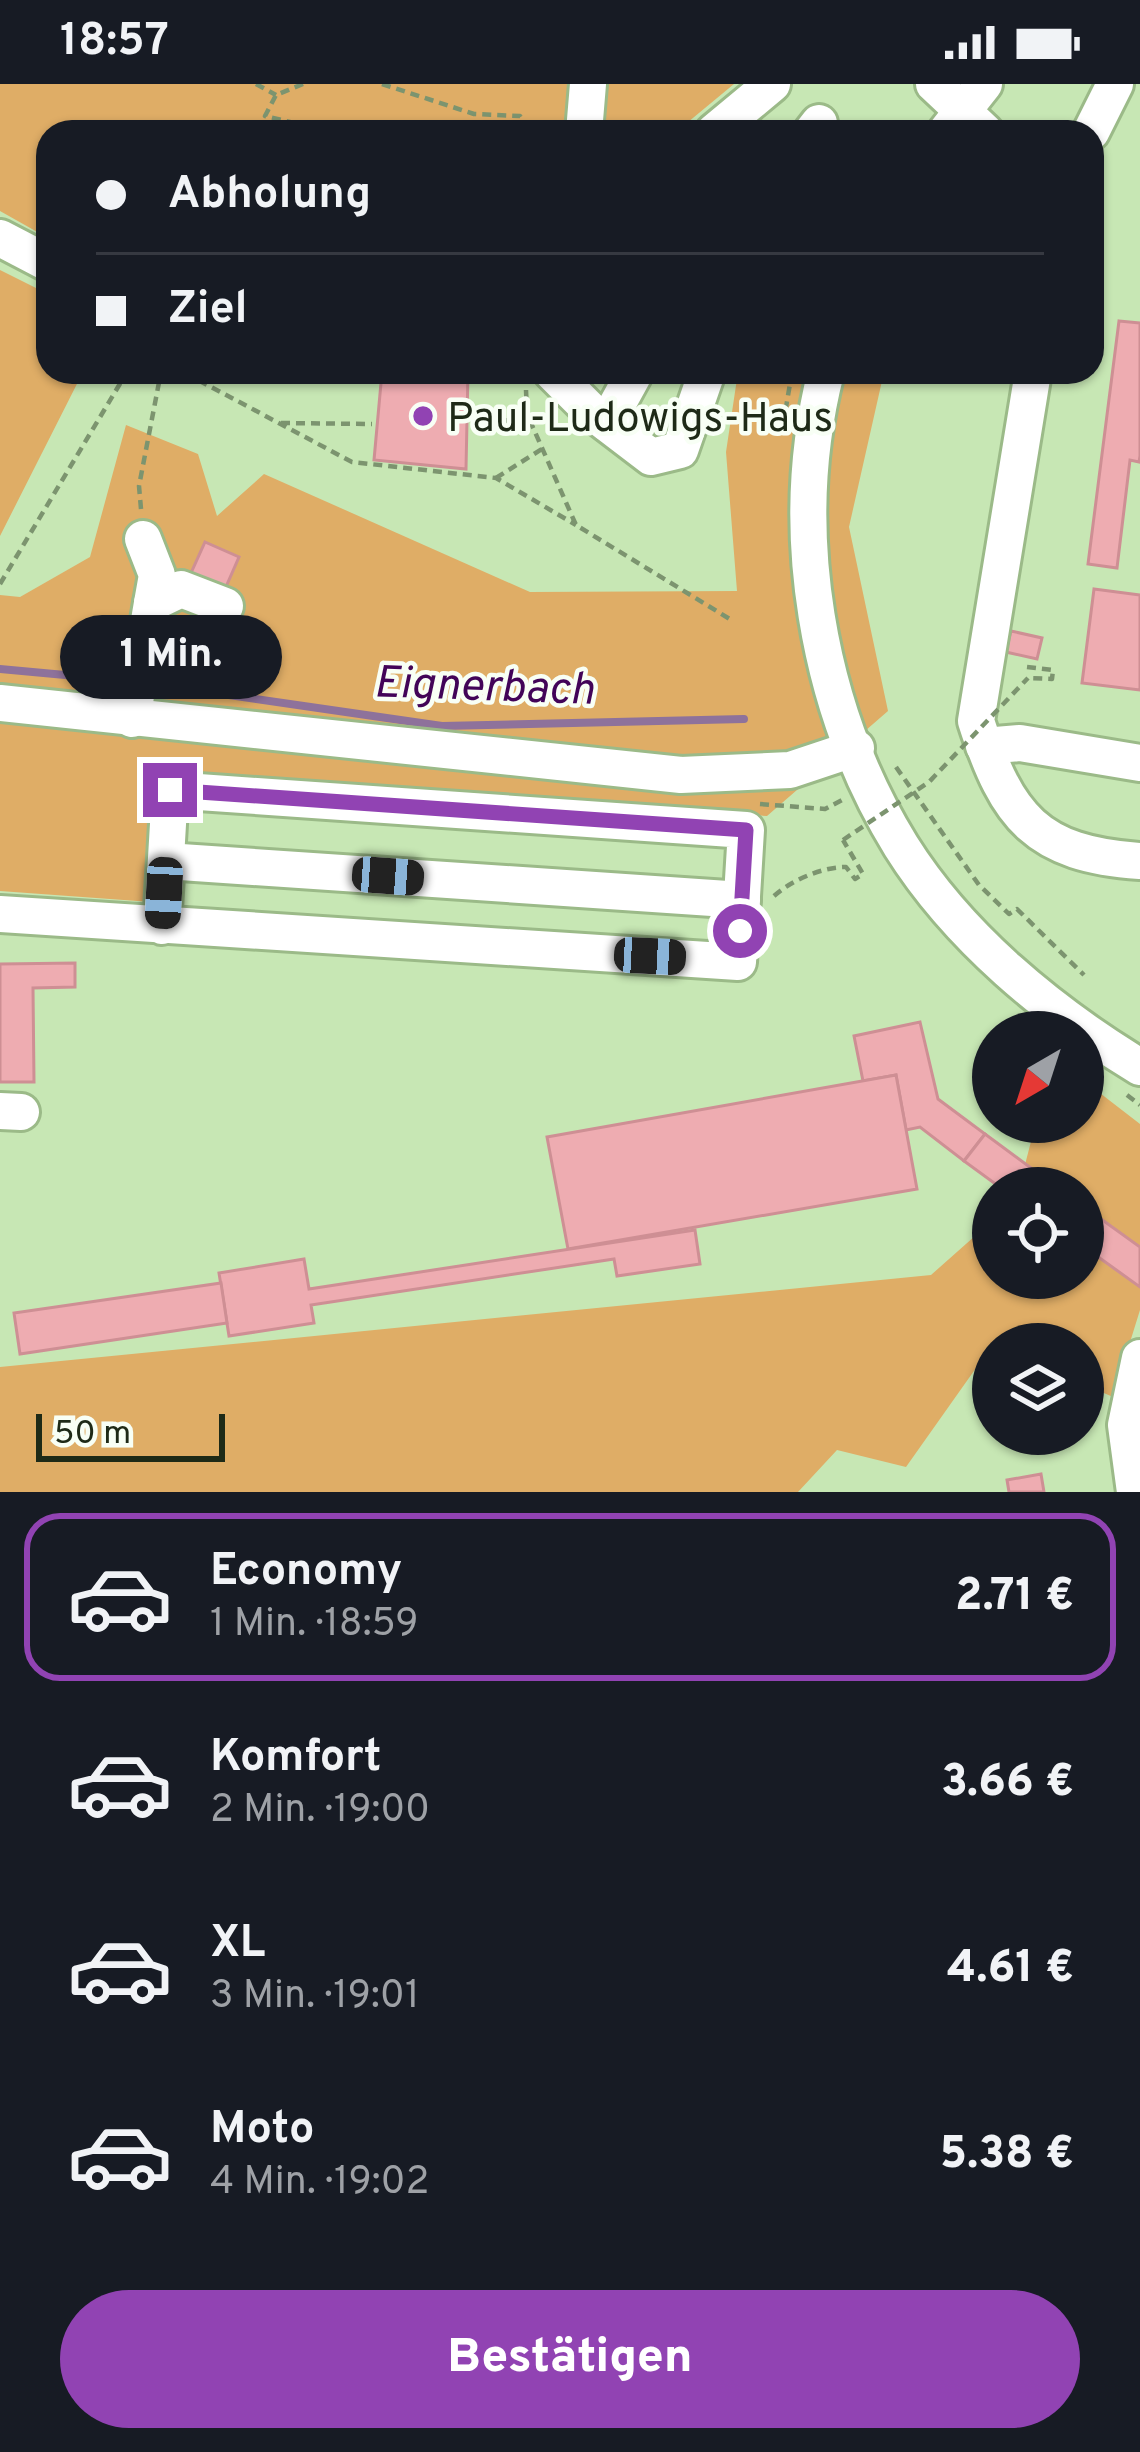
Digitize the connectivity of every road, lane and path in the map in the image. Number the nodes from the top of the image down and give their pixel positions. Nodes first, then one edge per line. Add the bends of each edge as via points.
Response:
1 (256, 84) edge
2 (303, 84) edge
3 (382, 84) edge
4 (589, 84) edge
5 (772, 84) edge
6 (934, 84) edge
7 (1115, 84) edge
8 (276, 95) junction
9 (969, 114) edge
10 (282, 120) edge
11 (523, 120) edge
12 (585, 120) edge
13 (728, 120) edge
14 (1097, 120) edge
15 (0, 238) edge
16 (36, 256) edge
17 (120, 384) edge
18 (158, 384) edge
19 (206, 384) edge
20 (526, 384) edge
21 (565, 384) edge
22 (628, 384) edge
23 (703, 384) edge
24 (824, 384) edge
25 (1032, 384) edge
26 (526, 414) junction
27 (280, 423) junction
28 (607, 423) junction
29 (371, 424) dead end
30 (476, 430) dead end
31 (542, 448) junction
32 (496, 478) junction
33 (576, 525) junction
34 (143, 539) joint
35 (0, 584) edge
36 (152, 603) junction
37 (225, 606) dead end
38 (733, 622) dead end
39 (1027, 667) dead end
40 (0, 703) edge
41 (132, 719) junction
42 (984, 746) junction
43 (873, 762) junction
44 (1140, 763) edge
45 (166, 861) junction
46 (1140, 861) edge
47 (742, 897) junction
48 (0, 914) edge
49 (162, 926) junction
50 (1084, 974) dead end
51 (1140, 1358) edge
52 (1136, 1492) edge

1 - 8 path
2 - 8 path
3 - 11 path via 474,114
4 - 12 street
5 - 13 street
6 - 9 street
7 - 14 street
8 - 10 path via 265,116
15 - 16 street
17 - 35 path
18 - 34 path via 139,486
19 - 27 path
20 - 26 path
21 - 28 street
22 - 28 street
23 - 28 street via 680,450 651,457
24 - 43 street via 806,542 829,669
25 - 42 street via 978,691
26 - 30 path
26 - 31 path
27 - 29 path
27 - 32 path via 352,462
31 - 32 path
31 - 33 path
32 - 33 path
33 - 38 path
34 - 36 street via 158,574
36 - 37 street via 182,589
36 - 41 street
39 - 47 path, bridge via 1053,670 1052,679 1028,678 929,782 843,840 863,874 855,879 836,866 773,897
40 - 41 street
41 - 43 street via 681,775
42 - 44 street via 1019,743
42 - 46 street via 1032,830 1066,852
43 - 43 street via 902,846 993,956 1083,1032 1140,1067 1022,951
43 - 50 path via 979,885 1009,914 1017,909
45 - 47 street
45 - 47 street via 170,790 746,830
45 - 49 street
47 - 49 street via 738,962
48 - 49 street
51 - 52 street via 1126,1425

